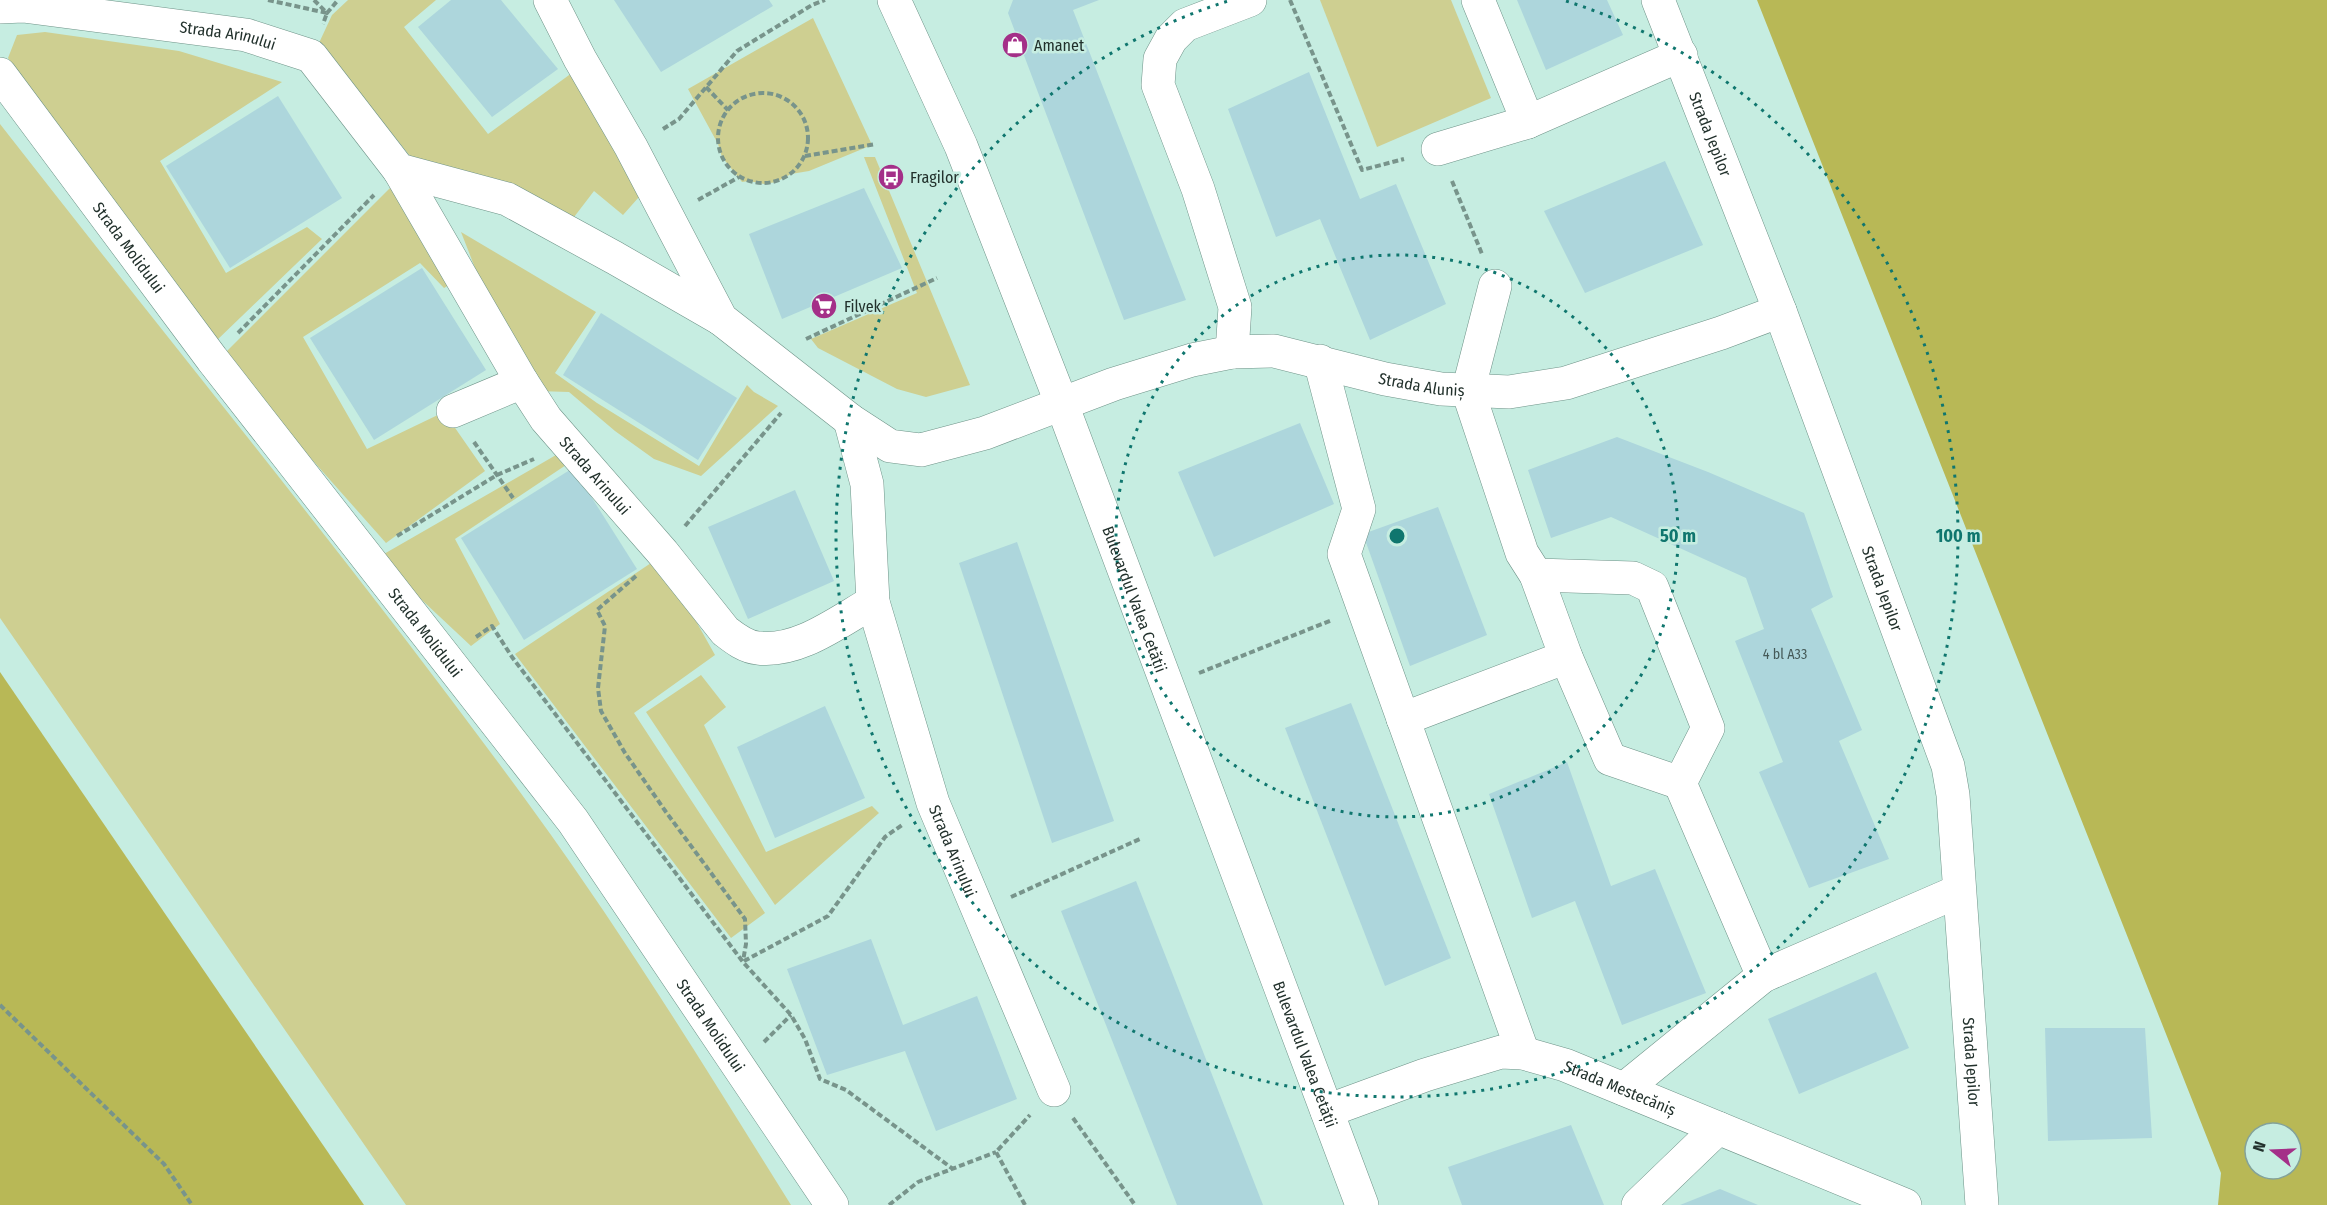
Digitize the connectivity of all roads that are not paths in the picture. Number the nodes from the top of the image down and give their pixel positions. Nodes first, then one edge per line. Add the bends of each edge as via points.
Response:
1 (550, 0) edge
2 (894, 0) edge
3 (1250, 0) edge
4 (1478, 0) edge
5 (1658, 0) edge
6 (0, 7) edge
7 (1680, 55) junction
8 (0, 74) edge
9 (1528, 122) junction
10 (1438, 149) road end
11 (399, 170) junction
12 (1495, 286) road end
13 (1780, 311) junction
14 (721, 319) junction
15 (1232, 351) junction
16 (1320, 361) junction
17 (522, 382) junction
18 (1468, 391) junction
19 (1061, 402) junction
20 (453, 411) road end
21 (850, 420) junction
22 (1536, 575) junction
23 (873, 602) junction
24 (1566, 657) junction
25 (1403, 718) junction
26 (1680, 783) junction
27 (1959, 891) junction
28 (1763, 976) junction
29 (1524, 1053) junction
30 (1624, 1089) junction
31 (1054, 1090) road end
32 (1327, 1111) junction
33 (1718, 1128) junction
34 (832, 1205) edge
35 (1362, 1205) edge
36 (1638, 1205) edge
37 (1905, 1205) edge
38 (1982, 1205) edge

1 - 14 street
2 - 19 street, Bulevardul Valea Cetății via 961,146
3 - 15 street via 1185,25 1160,59 1158,85 1198,189 1235,308
4 - 9 street
5 - 7 street, Strada Jepilor
6 - 11 street, Strada Arinului via 23,6 246,35 311,56
7 - 9 street
7 - 13 street, Strada Jepilor
8 - 34 street, Strada Molidului via 212,359 573,821
9 - 10 street
11 - 14 street via 507,199
11 - 17 street, Strada Arinului
12 - 18 street
13 - 18 street, Strada Aluniș via 1566,383 1509,392
13 - 27 street, Strada Jepilor via 1948,766
14 - 21 street
15 - 16 street, Strada Aluniș via 1274,351
15 - 19 street, Strada Aluniș
16 - 18 street, Strada Aluniș via 1385,379
16 - 25 street via 1359,509 1344,554
17 - 20 street
17 - 23 street, Strada Arinului via 546,419 737,641 756,648 780,648 810,637
18 - 22 street via 1522,553
19 - 21 street via 985,433 921,450 890,446
19 - 32 street, Bulevardul Valea Cetății
21 - 23 street, Strada Arinului via 867,484
22 - 24 street
22 - 26 street via 1633,578 1652,587 1708,728
23 - 31 street, Strada Arinului via 933,803
24 - 25 street
24 - 26 street via 1610,759
25 - 29 street
26 - 28 street
27 - 28 street
27 - 38 street, Strada Jepilor
28 - 30 street
29 - 30 street, Strada Mestecăniș
29 - 32 street, Strada Mestecăniș via 1501,1052
30 - 33 street, Strada Mestecăniș
32 - 35 street, Bulevardul Valea Cetății
33 - 36 street
33 - 37 street, Strada Mestecăniș

